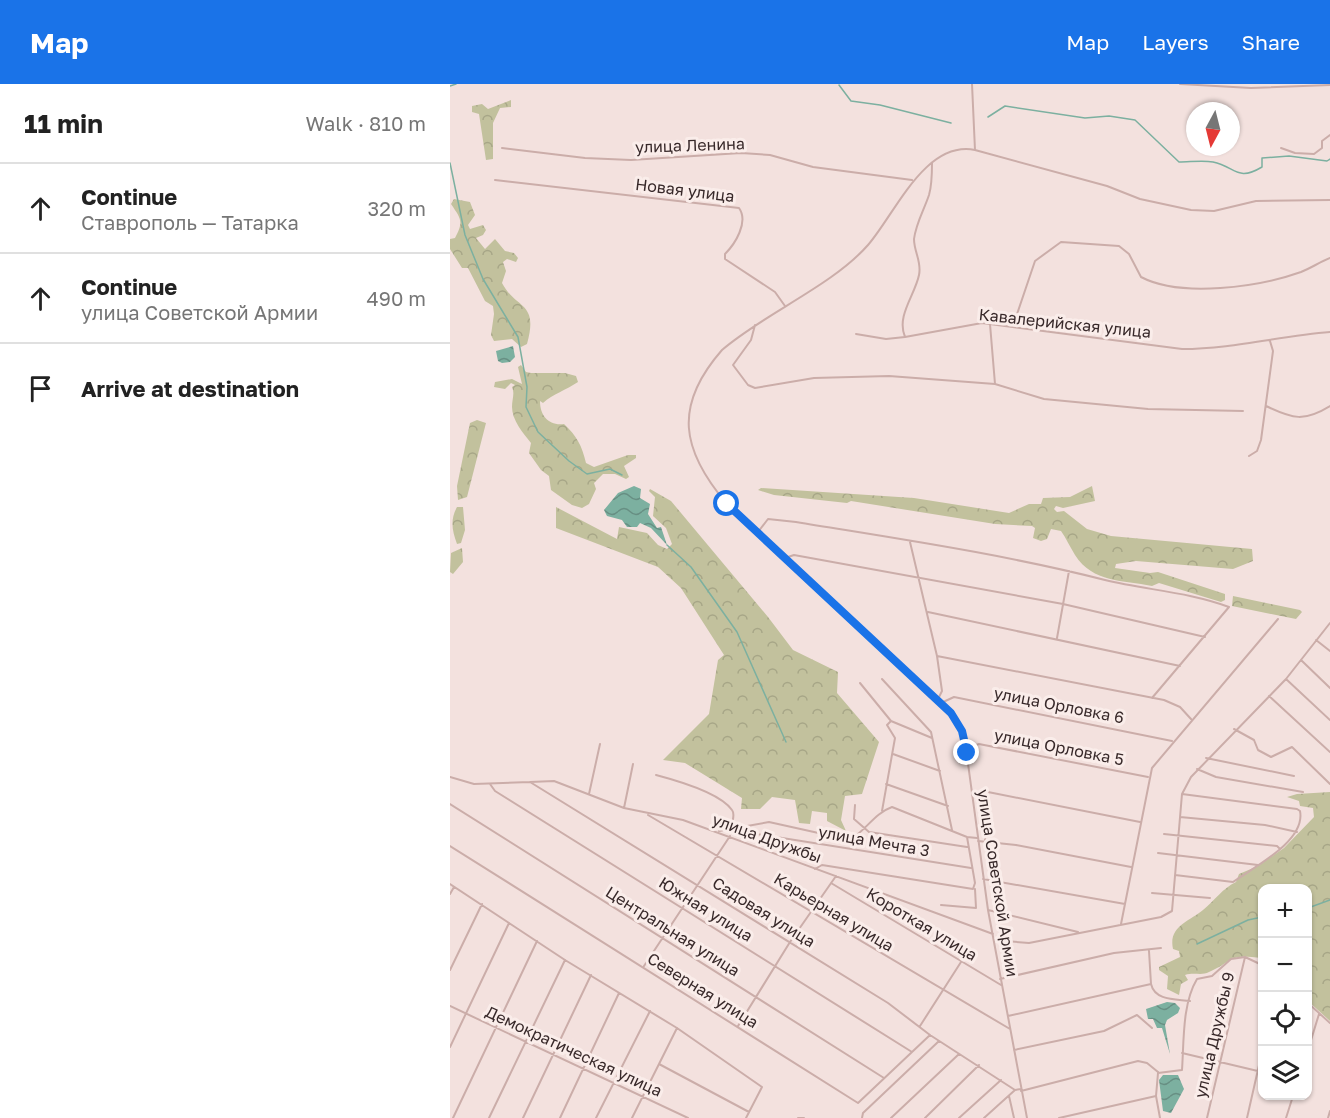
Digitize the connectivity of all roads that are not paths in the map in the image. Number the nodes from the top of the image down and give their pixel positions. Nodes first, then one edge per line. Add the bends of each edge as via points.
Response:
1 (972, 84) edge
2 (1180, 84) edge
3 (1330, 85) edge
4 (1330, 135) edge
5 (502, 147) dead end
6 (1281, 148) dead end
7 (975, 150) junction
8 (932, 163) junction
9 (495, 180) dead end
10 (913, 180) junction
11 (1330, 200) edge
12 (1330, 258) edge
13 (785, 306) junction
14 (990, 324) junction
15 (755, 325) junction
16 (1012, 327) junction
17 (1330, 332) edge
18 (856, 334) dead end
19 (905, 337) junction
20 (1270, 341) junction
21 (995, 384) junction
22 (1266, 406) junction
23 (1330, 406) edge
24 (1243, 411) dead end
25 (1249, 456) dead end
26 (758, 532) junction
27 (910, 541) junction
28 (787, 558) junction
29 (1069, 570) junction
30 (920, 578) junction
31 (1063, 604) junction
32 (928, 612) junction
33 (1278, 619) dead end
34 (1330, 623) edge
35 (1204, 637) junction
36 (1057, 638) junction
37 (1316, 640) junction
38 (1330, 651) edge
39 (937, 656) junction
40 (1301, 660) junction
41 (1180, 666) junction
42 (882, 679) dead end
43 (1286, 679) junction
44 (860, 684) dead end
45 (1330, 688) edge
46 (942, 691) junction
47 (1269, 696) junction
48 (949, 697) junction
49 (1152, 698) junction
50 (938, 699) junction
51 (941, 703) junction
52 (1191, 719) junction
53 (1330, 720) edge
54 (891, 721) junction
55 (1234, 729) junction
56 (932, 738) junction
57 (1173, 741) junction
58 (600, 744) dead end
59 (966, 748) junction
60 (1330, 752) edge
61 (892, 753) junction
62 (1206, 758) junction
63 (633, 764) dead end
64 (1197, 769) junction
65 (940, 771) junction
66 (656, 775) dead end
67 (450, 777) edge
68 (1148, 777) junction
69 (1294, 777) dead end
70 (530, 782) junction
71 (490, 784) junction
72 (886, 784) junction
73 (1330, 784) edge
74 (972, 792) junction
75 (1303, 792) dead end
76 (589, 794) junction
77 (1182, 794) junction
78 (450, 804) edge
79 (855, 805) dead end
80 (948, 806) junction
81 (624, 808) junction
82 (882, 811) junction
83 (647, 814) junction
84 (1180, 817) junction
85 (1141, 822) junction
86 (985, 824) dead end
87 (739, 827) junction
88 (732, 828) junction
89 (866, 829) junction
90 (952, 830) junction
91 (717, 832) junction
92 (1297, 832) junction
93 (1164, 834) dead end
94 (730, 836) junction
95 (1178, 836) junction
96 (967, 837) junction
97 (978, 840) junction
98 (984, 840) junction
99 (450, 846) edge
100 (967, 847) junction
101 (1280, 849) junction
102 (1158, 853) dead end
103 (1177, 856) junction
104 (717, 857) junction
105 (1258, 865) junction
106 (815, 868) junction
107 (971, 868) junction
108 (1132, 868) junction
109 (1175, 875) junction
110 (836, 876) junction
111 (983, 879) junction
112 (831, 883) junction
113 (452, 885) edge
114 (698, 885) junction
115 (975, 889) junction
116 (1152, 893) dead end
117 (450, 894) edge
118 (1174, 895) junction
119 (1210, 898) dead end
120 (482, 904) junction
121 (1125, 904) junction
122 (941, 905) dead end
123 (682, 908) junction
124 (988, 910) junction
125 (811, 912) junction
126 (510, 922) junction
127 (1121, 924) junction
128 (1078, 933) junction
129 (993, 934) junction
130 (662, 938) junction
131 (994, 940) junction
132 (537, 941) junction
133 (790, 942) junction
134 (1161, 948) dead end
135 (1149, 950) junction
136 (1245, 957) junction
137 (565, 960) junction
138 (961, 962) junction
139 (1258, 963) edge
140 (644, 966) junction
141 (774, 966) junction
142 (450, 970) edge
143 (591, 975) junction
144 (1000, 979) junction
145 (1151, 984) junction
146 (1001, 985) junction
147 (943, 991) junction
148 (619, 993) junction
149 (757, 997) junction
150 (1190, 1001) junction
151 (450, 1006) edge
152 (1312, 1007) edge
153 (650, 1011) junction
154 (466, 1013) junction
155 (1319, 1014) junction
156 (1007, 1016) junction
157 (1330, 1023) edge
158 (738, 1026) junction
159 (920, 1026) junction
160 (496, 1027) junction
161 (677, 1028) junction
162 (1152, 1028) dead end
163 (1010, 1029) junction
164 (930, 1035) junction
165 (527, 1041) junction
166 (939, 1041) junction
167 (1309, 1046) edge
168 (450, 1047) edge
169 (1014, 1050) junction
170 (912, 1052) junction
171 (1182, 1053) junction
172 (554, 1054) junction
173 (959, 1054) junction
174 (1220, 1062) junction
175 (659, 1064) junction
176 (979, 1065) junction
177 (583, 1068) junction
178 (1258, 1071) joint
179 (1158, 1073) junction
180 (884, 1078) junction
181 (1001, 1080) junction
182 (613, 1082) junction
183 (1015, 1090) junction
184 (1021, 1090) junction
185 (643, 1096) junction
186 (1009, 1096) junction
187 (1156, 1096) junction
188 (1291, 1100) edge
189 (1330, 1111) edge
190 (749, 1112) junction
191 (985, 1117) edge
192 (1076, 1117) edge
193 (453, 1118) edge
194 (489, 1118) edge
195 (523, 1118) edge
196 (560, 1118) edge
197 (596, 1118) edge
198 (632, 1118) edge
199 (688, 1118) edge
200 (746, 1118) edge
201 (862, 1118) edge
202 (891, 1118) edge
203 (925, 1118) edge
204 (959, 1118) edge
205 (1014, 1118) edge
206 (1027, 1118) edge
207 (1059, 1118) edge
208 (1160, 1118) edge
209 (1207, 1118) edge
210 (1247, 1118) edge
211 (1286, 1118) edge
212 (1328, 1118) edge

1 - 7 street
2 - 3 street via 1251,88
4 - 6 street via 1314,154
5 - 10 street, улица Ленина via 631,160 741,153 770,155 813,167
7 - 8 street, улица Советской Армии via 959,148
7 - 11 street via 1107,186 1140,199 1191,210 1214,211 1256,201
8 - 10 street, улица Советской Армии
8 - 19 street via 931,186 915,234 920,271 905,311
9 - 13 street, Новая улица via 739,208 742,214 738,239 725,259 775,292
10 - 13 street, улица Советской Армии via 858,256
12 - 16 street via 1301,272 1256,283 1190,289 1141,277 1130,254 1119,246 1066,240 1037,256
13 - 15 street, улица Советской Армии
14 - 16 street, Кавалерийская улица
14 - 19 street, Кавалерийская улица
14 - 21 street
15 - 21 street via 751,340 733,365 754,388 814,378 888,376
15 - 26 street, улица Советской Армии via 722,350 703,375 690,410 690,442 710,483
16 - 20 street, Кавалерийская улица via 1182,350
17 - 20 street, Кавалерийская улица
18 - 19 street, Кавалерийская улица via 886,339
20 - 22 street via 1273,351
21 - 24 street via 1044,399 1148,409
22 - 23 street via 1304,418
22 - 25 street via 1262,440 1257,451
26 - 27 street via 763,523 772,519
26 - 28 street, улица Советской Армии
27 - 29 street
27 - 30 street
28 - 30 street via 794,555
28 - 50 street, улица Советской Армии
29 - 31 street
29 - 35 street via 1229,608
30 - 31 street
30 - 32 street
31 - 35 street
31 - 36 street
32 - 36 street
32 - 39 street
33 - 52 street
34 - 37 street
35 - 41 street
36 - 41 street
37 - 38 street
37 - 40 street
39 - 46 street
39 - 49 street
40 - 43 street
40 - 45 street
41 - 49 street
42 - 56 street via 927,725
43 - 47 street
43 - 53 street
44 - 54 street
46 - 48 street
46 - 50 street
47 - 55 street
47 - 60 street
48 - 51 street
48 - 57 street, улица Орловка 6
49 - 52 street via 1180,707
50 - 51 street, улица Советской Армии
51 - 59 street, улица Советской Армии via 960,725
52 - 57 street
54 - 56 street
54 - 61 street via 887,725 895,738
55 - 62 street
55 - 73 street via 1254,740 1260,752 1271,757 1292,747
56 - 65 street
57 - 68 street
58 - 76 street
59 - 68 street, улица Орловка 5 via 979,744
59 - 74 street, улица Советской Армии
61 - 65 street
61 - 72 street
62 - 64 street
62 - 69 street
63 - 81 street
64 - 75 street via 1216,777
64 - 77 street
65 - 80 street
66 - 88 street via 693,786 729,807 734,814
67 - 71 street via 462,783
68 - 85 street
70 - 71 street
70 - 76 street, улица Дружбы via 554,781
70 - 114 street, Садовая улица
71 - 123 street, Южная улица via 495,791
72 - 80 street
72 - 82 street
74 - 85 street via 981,790
74 - 97 street, улица Советской Армии
76 - 81 street, улица Дружбы
77 - 84 street
77 - 92 street via 1297,809 1301,817
78 - 130 street, Центральная улица
79 - 89 street via 854,819
80 - 90 street
81 - 83 street, улица Дружбы
82 - 89 street
82 - 90 street via 892,807
83 - 91 street, улица Дружбы via 672,817
83 - 104 street, Карьерная улица
84 - 92 street
84 - 95 street
85 - 108 street
86 - 98 street
87 - 88 street
87 - 89 street via 759,822 780,823 840,840 850,840
87 - 107 street, улица Мечта 3 via 744,832
88 - 91 street
89 - 100 street
90 - 96 street
91 - 94 street, улица Дружбы
92 - 101 street
93 - 95 street
94 - 104 street
94 - 106 street, улица Дружбы
95 - 101 street
95 - 103 street
96 - 97 street
96 - 100 street
97 - 98 street
97 - 111 street, улица Советской Армии
98 - 108 street
99 - 140 street, Северная улица
100 - 107 street
101 - 105 street
102 - 103 street
103 - 105 street
103 - 109 street
104 - 114 street
104 - 125 street, Карьерная улица
105 - 109 street via 1233,882
106 - 110 street, улица Дружбы
106 - 115 street via 822,865
107 - 115 street
108 - 121 street
109 - 118 street
110 - 112 street
110 - 129 street, улица Дружбы
111 - 121 street
111 - 124 street, улица Советской Армии
112 - 125 street
112 - 138 street, Короткая улица
113 - 117 street
113 - 120 street
114 - 123 street
114 - 133 street, Садовая улица
115 - 122 street via 976,908
116 - 118 street
118 - 119 street
118 - 127 street via 1168,915
120 - 126 street
120 - 142 street
121 - 127 street
123 - 130 street
123 - 141 street, Южная улица
124 - 128 street
124 - 129 street, улица Советской Армии
125 - 133 street
125 - 147 street, Карьерная улица
126 - 132 street
126 - 154 street
127 - 128 street
128 - 131 street via 1029,943
129 - 131 street, улица Советской Армии
130 - 140 street
130 - 149 street, Центральная улица
131 - 144 street, улица Советской Армии
132 - 137 street
132 - 160 street
133 - 141 street
133 - 159 street, Садовая улица
134 - 135 street
135 - 144 street via 1114,953
135 - 145 street
136 - 139 street
136 - 150 street via 1231,959 1212,976 1197,979
136 - 174 street, улица Дружбы 9
137 - 143 street
137 - 165 street
138 - 146 street, Короткая улица
138 - 147 street
140 - 158 street, Северная улица
141 - 149 street
141 - 170 street, Южная улица
143 - 148 street
143 - 172 street
144 - 146 street, улица Советской Армии
145 - 150 street via 1160,996
145 - 156 street
146 - 156 street, улица Советской Армии
147 - 159 street
147 - 163 street, Карьерная улица
148 - 153 street
148 - 177 street
149 - 158 street
149 - 180 street, Центральная улица
150 - 171 street
151 - 154 street, Демократическая улица
152 - 155 street
153 - 161 street
153 - 182 street
154 - 160 street, Демократическая улица
154 - 168 street
155 - 157 street
155 - 167 street
156 - 163 street, улица Советской Армии
158 - 180 street, Северная улица via 858,1103
159 - 164 street, Садовая улица
160 - 165 street, Демократическая улица
160 - 193 street
161 - 175 street
161 - 190 street via 762,1087
162 - 169 street via 1137,1015 1104,1031
163 - 169 street, улица Советской Армии
164 - 166 street, Садовая улица
164 - 170 street, Северная улица
165 - 172 street, Демократическая улица
165 - 194 street
166 - 173 street, Садовая улица
166 - 201 street
169 - 184 street, улица Советской Армии
170 - 180 street, Северная улица
171 - 174 street
171 - 179 street via 1182,1070
172 - 177 street, Демократическая улица
172 - 195 street
173 - 176 street, Садовая улица
173 - 202 street
174 - 178 street
174 - 209 street, улица Дружбы 9
175 - 185 street
175 - 190 street
176 - 181 street, Садовая улица
176 - 203 street
177 - 182 street, Демократическая улица
177 - 196 street
178 - 210 street
179 - 184 street via 1138,1061
179 - 187 street
181 - 183 street, Садовая улица
181 - 204 street
182 - 185 street, Демократическая улица
182 - 197 street
183 - 184 street
183 - 186 street
184 - 206 street, улица Советской Армии
185 - 198 street
185 - 199 street, Демократическая улица
186 - 191 street
186 - 205 street
187 - 192 street
187 - 208 street
188 - 211 street
189 - 212 street
190 - 200 street
192 - 207 street

